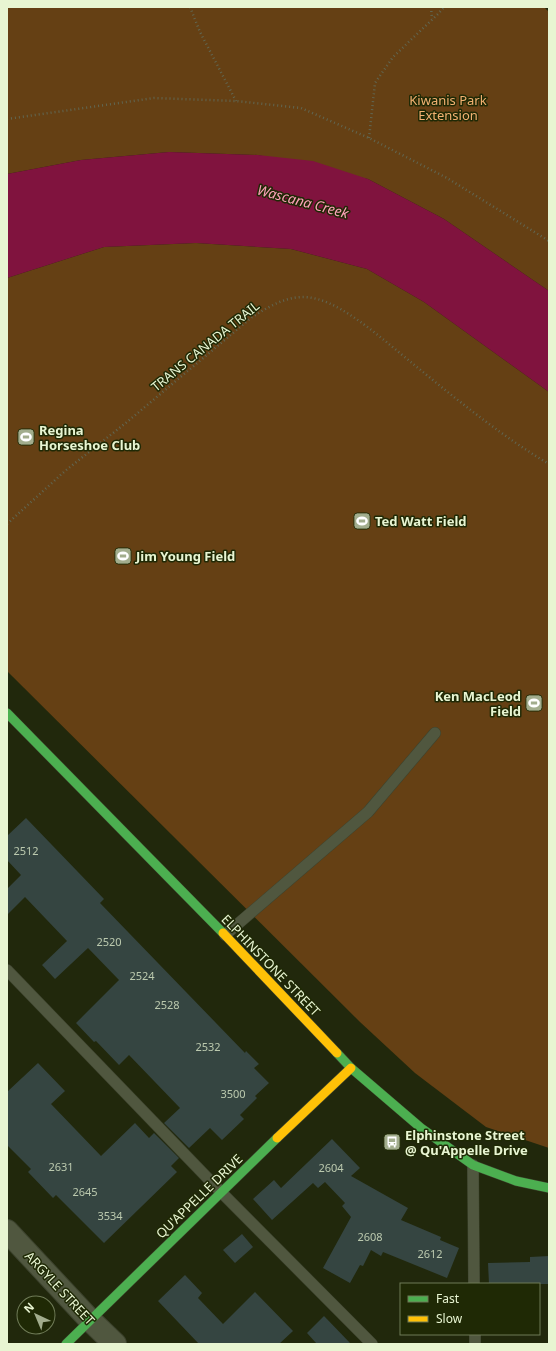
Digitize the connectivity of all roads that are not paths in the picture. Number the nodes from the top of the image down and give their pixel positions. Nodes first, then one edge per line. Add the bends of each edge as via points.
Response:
1 (7, 713) edge
2 (435, 733) dead end
3 (225, 935) junction
4 (7, 970) edge
5 (351, 1068) junction
6 (473, 1165) junction
7 (549, 1188) edge
8 (221, 1192) junction
9 (7, 1231) edge
10 (474, 1283) edge
11 (90, 1320) junction
12 (66, 1344) edge
13 (115, 1344) edge
14 (372, 1344) edge

1 - 3 street, ELPHINSTONE STREET
2 - 3 lane via 368,812
3 - 5 street, ELPHINSTONE STREET
4 - 8 lane
5 - 6 street, ELPHINSTONE STREET via 422,1128
5 - 8 street, QU'APPELLE DRIVE
6 - 7 street, ELPHINSTONE STREET via 516,1181
6 - 10 lane
8 - 11 street, QU'APPELLE DRIVE
8 - 14 lane
9 - 11 street, ARGYLE STREET
11 - 12 street, QU'APPELLE DRIVE
11 - 13 street, ARGYLE STREET

